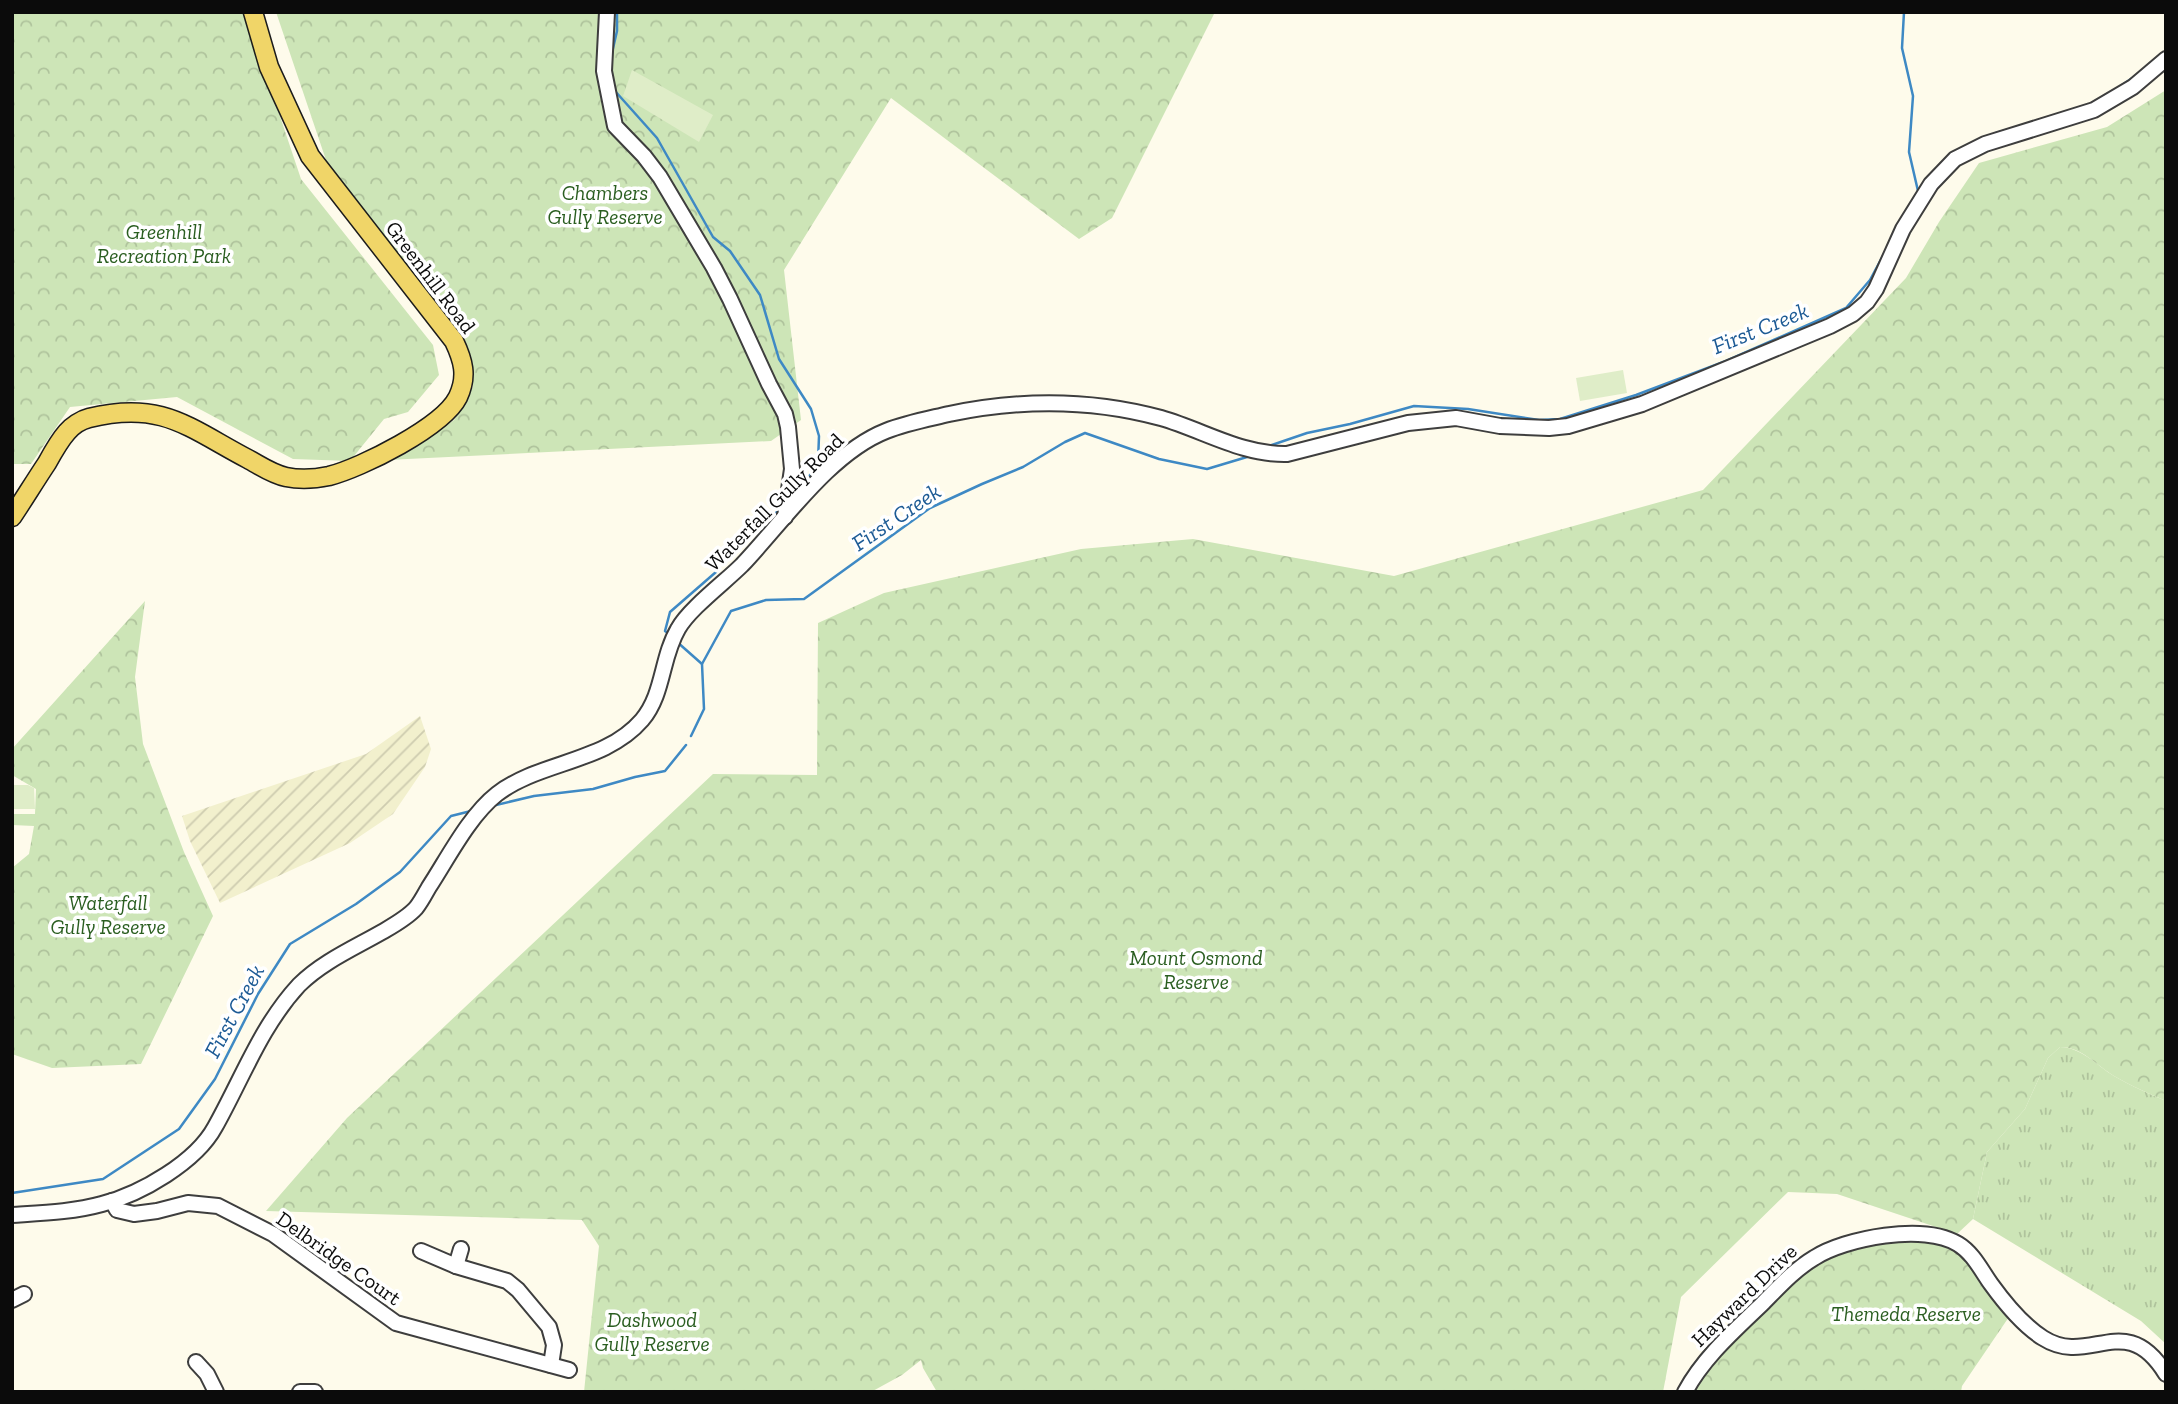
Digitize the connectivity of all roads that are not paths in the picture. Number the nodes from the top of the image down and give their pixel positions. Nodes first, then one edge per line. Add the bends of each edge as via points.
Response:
1 (253, 12) edge
2 (607, 12) edge
3 (2166, 60) edge
4 (12, 517) edge
5 (785, 517) junction
6 (112, 1201) junction
7 (12, 1215) edge
8 (461, 1249) dead end
9 (421, 1251) dead end
10 (456, 1266) junction
11 (196, 1362) dead end
12 (551, 1365) junction
13 (569, 1370) dead end
14 (2166, 1374) edge
15 (216, 1392) edge
16 (300, 1392) edge
17 (315, 1392) edge
18 (1685, 1392) edge

1 - 4 main road, Greenhill Road via 269,67 310,156 454,341 463,360 463,383 457,398 425,430 383,454 330,476 307,479 271,473 193,428 160,415 141,412 88,419 69,429
2 - 5 street via 604,71 615,126 660,177 714,268 785,414 792,469
3 - 5 street, Waterfall Gully Road via 2094,110 1986,144 1955,159 1931,184 1903,229 1876,289 1853,314 1642,404 1549,428 1457,418 1408,423 1287,454 1248,449 1111,406 1050,402 996,406 883,432 855,448
5 - 6 street, Waterfall Gully Road via 680,624 656,697 637,726 597,750 524,778 495,796 470,824 415,908 401,921 319,968 285,1002 203,1145 165,1175
6 - 7 street, Waterfall Gully Road
6 - 12 street, Delbridge Court via 117,1210 134,1214 188,1203 225,1209 272,1234 396,1323
8 - 10 street
9 - 10 street
10 - 12 street via 507,1281 518,1290 549,1327 554,1345
11 - 15 street
12 - 13 street, Delbridge Court
14 - 18 street, Hayward Drive via 2134,1342 2067,1347 2043,1339 2012,1311 1966,1250 1944,1237 1922,1234 1849,1243 1816,1256 1797,1269 1706,1360
16 - 17 street

